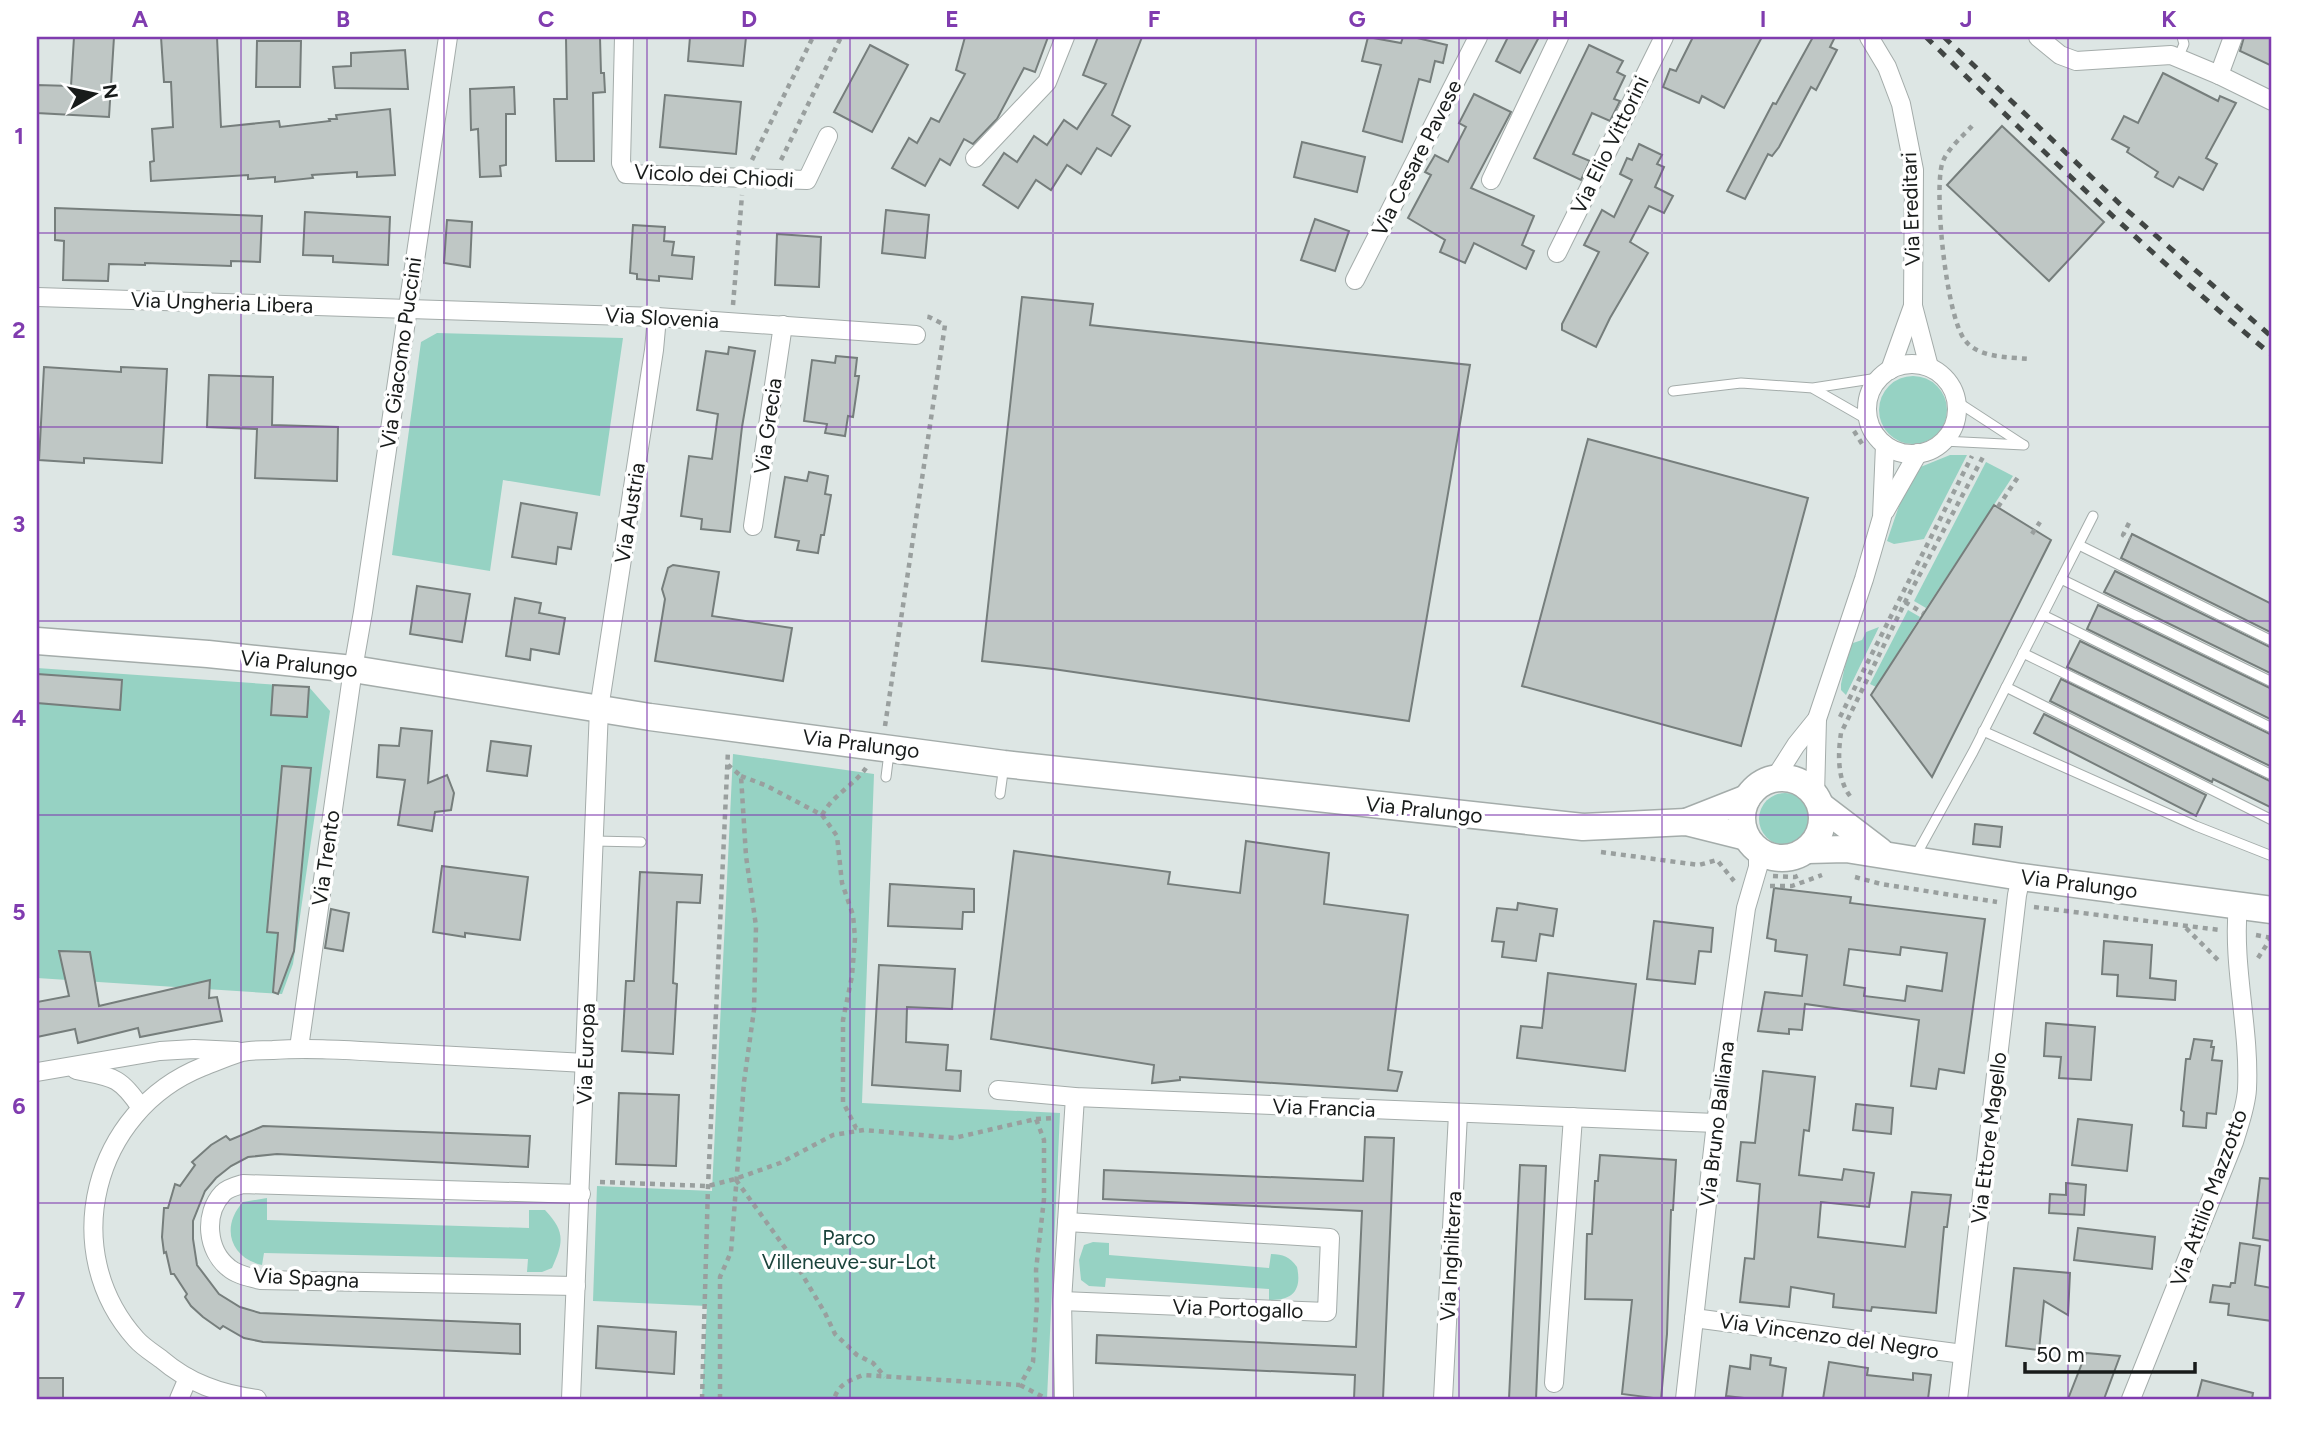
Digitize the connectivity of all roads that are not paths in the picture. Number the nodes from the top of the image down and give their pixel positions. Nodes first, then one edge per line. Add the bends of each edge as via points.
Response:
1 (448, 37) edge
2 (624, 37) edge
3 (1065, 37) edge
4 (1478, 37) edge
5 (1559, 37) edge
6 (1664, 37) edge
7 (1869, 37) edge
8 (2038, 37) edge
9 (2182, 37) edge
10 (2233, 37) edge
11 (2178, 59) junction
12 (2219, 75) junction
13 (2272, 101) edge
14 (828, 136) dead end
15 (975, 158) dead end
16 (1491, 180) dead end
17 (1557, 253) dead end
18 (1355, 280) dead end
19 (37, 297) edge
20 (1913, 306) junction
21 (407, 309) junction
22 (657, 317) junction
23 (783, 325) junction
24 (916, 335) dead end
25 (1929, 367) junction
26 (1884, 374) junction
27 (1813, 388) junction
28 (1673, 391) dead end
29 (1956, 401) junction
30 (1868, 420) junction
31 (1943, 441) junction
32 (1885, 445) junction
33 (1918, 453) junction
34 (2093, 516) dead end
35 (1882, 517) junction
36 (753, 526) dead end
37 (2078, 545) junction
38 (2061, 579) junction
39 (2043, 615) junction
40 (37, 641) edge
41 (2272, 641) edge
42 (2023, 653) junction
43 (353, 669) junction
44 (2272, 682) edge
45 (2006, 687) junction
46 (599, 709) junction
47 (1817, 719) junction
48 (2272, 728) edge
49 (1983, 731) junction
50 (885, 747) junction
51 (1004, 764) junction
52 (2272, 775) edge
53 (886, 777) dead end
54 (1775, 778) junction
55 (1000, 794) dead end
56 (1747, 798) junction
57 (1818, 801) junction
58 (2272, 820) edge
59 (1686, 822) junction
60 (594, 841) junction
61 (641, 842) dead end
62 (1752, 844) junction
63 (1807, 850) junction
64 (2272, 856) edge
65 (1900, 859) junction
66 (2021, 877) junction
67 (2238, 905) junction
68 (2272, 910) edge
69 (299, 1048) junction
70 (244, 1052) junction
71 (585, 1063) junction
72 (65, 1068) junction
73 (37, 1072) edge
74 (998, 1090) dead end
75 (1075, 1097) junction
76 (141, 1108) junction
77 (1458, 1114) junction
78 (1573, 1118) junction
79 (1716, 1123) junction
80 (581, 1194) junction
81 (1067, 1222) junction
82 (576, 1286) junction
83 (1062, 1301) junction
84 (1694, 1318) junction
85 (1963, 1354) junction
86 (188, 1378) junction
87 (1554, 1383) dead end
88 (179, 1399) edge
89 (257, 1399) edge
90 (571, 1399) edge
91 (1064, 1399) edge
92 (1443, 1399) edge
93 (1685, 1399) edge
94 (1958, 1399) edge
95 (2131, 1399) edge

1 - 21 street, Via Giacomo Puccini
2 - 14 street, Vicolo dei Chiodi via 621,163 626,174 807,180
3 - 15 street via 1047,82
4 - 18 street, Via Cesare Pavese
5 - 16 street
6 - 17 street, Via Elio Vittorini
7 - 20 street, Via Ereditari via 1901,104 1914,170
8 - 11 street via 2076,61 2156,54
9 - 11 lane
10 - 12 street
11 - 12 street
12 - 13 street
19 - 21 street, Via Ungheria Libera
20 - 25 street, Via Ereditari
20 - 26 street, Via Ereditari
21 - 22 street, Via Slovenia
21 - 43 street, Via Giacomo Puccini
22 - 23 street, Via Slovenia
22 - 46 street, Via Austria
23 - 24 street, Via Slovenia
23 - 36 street, Via Grecia
25 - 26 street via 1907,364
25 - 29 street, Via Ereditari via 1948,382
26 - 27 lane
26 - 30 street, Via Ereditari via 1869,395
27 - 28 lane via 1741,383
27 - 30 lane
29 - 31 street via 1955,419
29 - 31 lane via 2024,445
30 - 32 street
31 - 33 street
32 - 33 street via 1898,452
32 - 35 street
33 - 35 street
34 - 37 lane
35 - 47 street
37 - 38 lane
37 - 41 lane
38 - 39 lane
38 - 44 lane
39 - 42 lane
39 - 48 lane
40 - 43 street, Via Pralungo
42 - 45 lane
42 - 52 lane
43 - 46 street, Via Pralungo
43 - 69 street, Via Trento
45 - 49 lane
45 - 58 lane
46 - 50 street, Via Pralungo
46 - 60 street, Via Europa
47 - 54 street
47 - 57 street
49 - 64 lane via 2196,827
49 - 65 lane
50 - 51 street, Via Pralungo
50 - 53 lane
51 - 55 lane
51 - 59 street, Via Pralungo via 1583,827
54 - 56 street, Via Pralungo via 1761,783
54 - 57 street, Via Pralungo via 1796,780
56 - 59 street, Via Pralungo
56 - 62 street via 1743,828
57 - 63 street via 1821,830
57 - 65 street, Via Pralungo via 1853,833
59 - 62 street, Via Pralungo
60 - 61 lane
60 - 71 street, Via Europa
62 - 63 street, Via Pralungo via 1771,857 1785,858
62 - 79 street, Via Bruno Balliana via 1758,867 1746,908
63 - 65 street, Via Pralungo via 1846,849
65 - 66 street, Via Pralungo
66 - 67 street, Via Pralungo
66 - 85 street, Via Ettore Magello
67 - 68 street, Via Pralungo
67 - 95 street, Via Attilio Mazzotto via 2235,931 2247,1075 2244,1108
69 - 70 street
69 - 71 street
70 - 72 street via 160,1051
70 - 76 street via 186,1074
71 - 80 street, Via Europa
72 - 73 street
72 - 76 street via 111,1076
74 - 75 street, Via Francia
75 - 77 street, Via Francia
75 - 81 street
76 - 86 street via 114,1144 102,1173 92,1235 95,1254 108,1294 136,1339
77 - 78 street, Via Francia
77 - 92 street, Via Inghilterra
78 - 79 street, Via Francia
78 - 87 street
79 - 84 street, Via Bruno Balliana
80 - 82 street, Via Europa
80 - 82 street, Via Spagna via 243,1184 223,1193 209,1227 216,1251 229,1268 260,1280
81 - 83 street
81 - 83 street, Via Portogallo via 1330,1238 1328,1312
82 - 90 street, Via Europa
83 - 91 street
84 - 85 street, Via Vincenzo del Negro
84 - 93 street, Via Bruno Balliana
85 - 94 street, Via Ettore Magello
86 - 88 street
86 - 89 street via 205,1388

